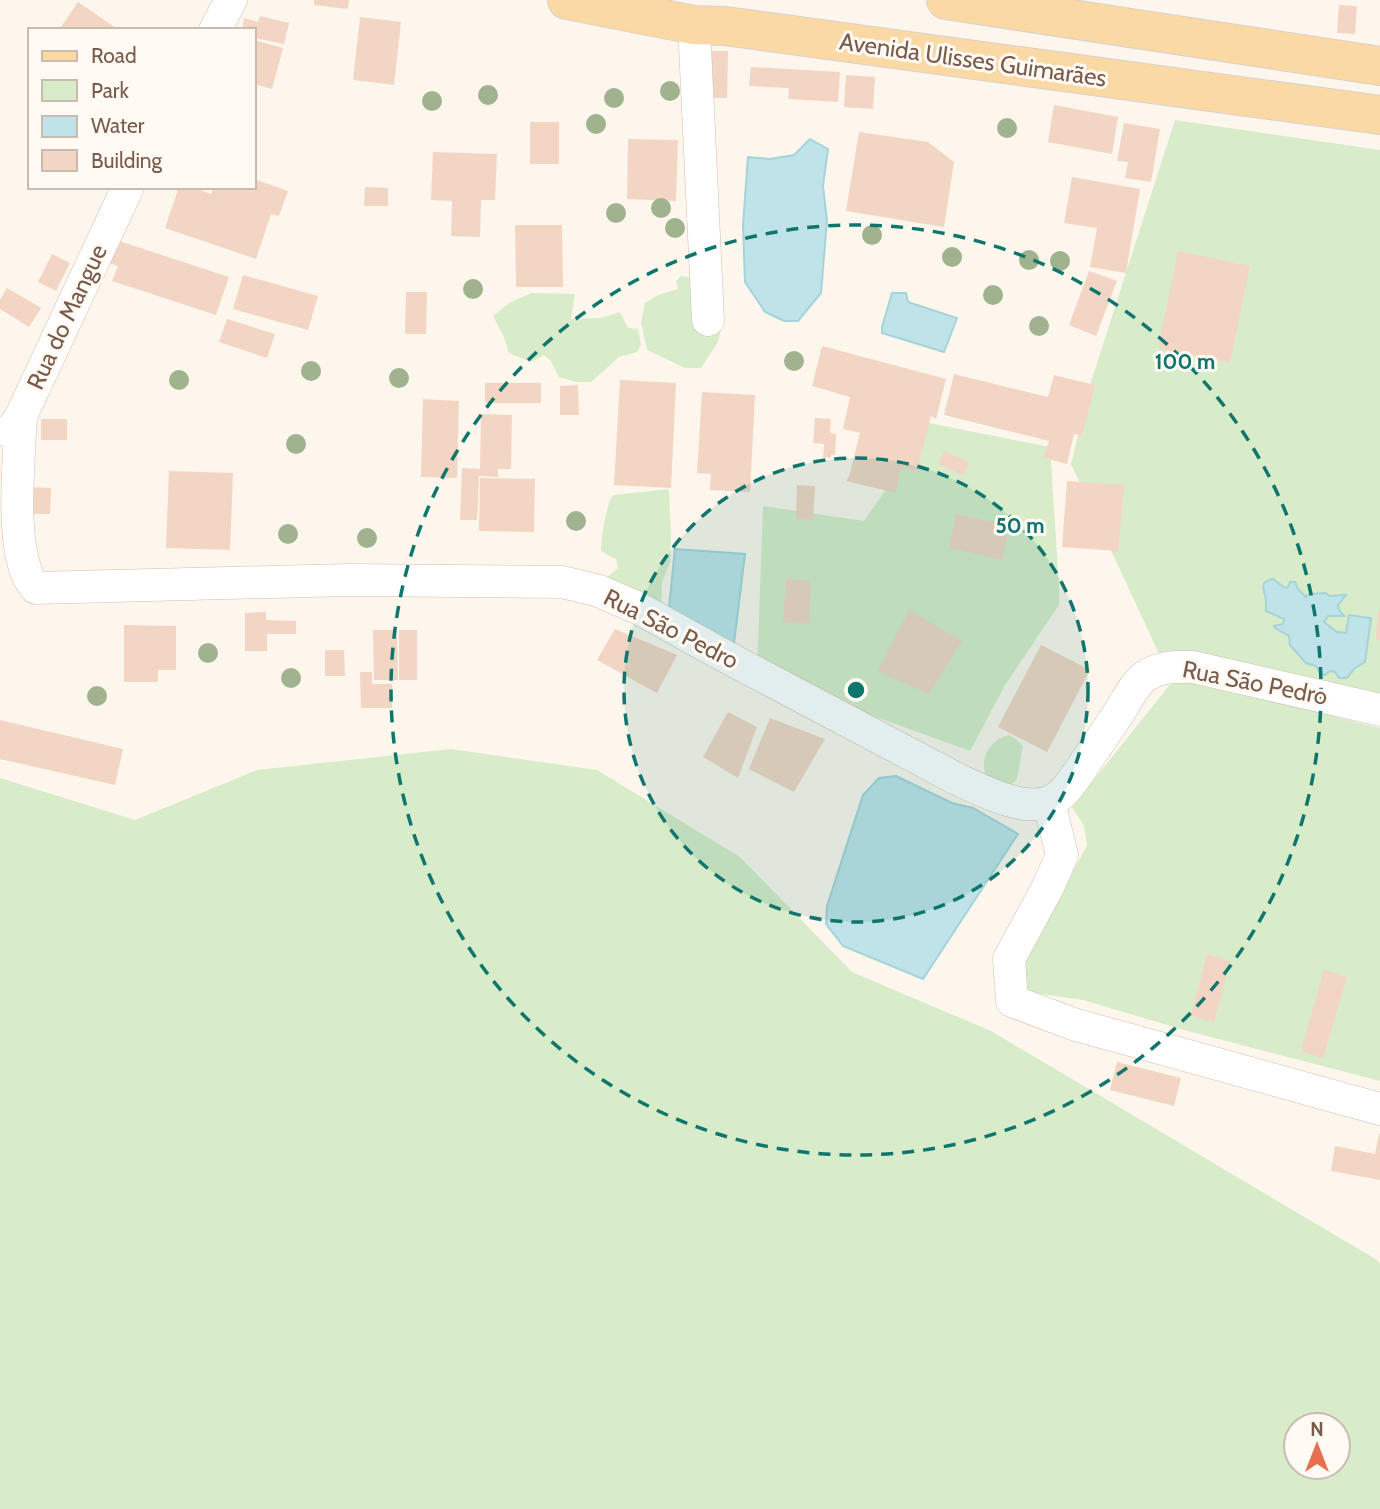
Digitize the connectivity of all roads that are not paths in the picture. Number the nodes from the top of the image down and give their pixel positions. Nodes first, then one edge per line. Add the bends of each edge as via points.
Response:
1 (231, 0) edge
2 (567, 0) edge
3 (946, 0) edge
4 (717, 17) edge
5 (216, 28) edge
6 (1380, 66) edge
7 (1380, 115) edge
8 (127, 189) edge
9 (708, 320) dead end
10 (21, 416) junction
11 (0, 443) edge
12 (1380, 710) edge
13 (1049, 802) junction
14 (1380, 1109) edge

1 - 5 street
2 - 4 main road, Avenida Ulisses Guimarães
3 - 6 main road
4 - 7 main road, Avenida Ulisses Guimarães
4 - 9 street
8 - 10 street, Rua do Mangue
10 - 11 street, Rua do Mangue
10 - 13 street, Rua São Pedro via 20,540 27,574 36,588 347,580 562,582 638,608 984,792 1016,802
12 - 13 street, Rua São Pedro via 1193,667 1171,666 1136,684 1065,791
13 - 14 street via 1062,855 1009,958 1012,1001 1073,1024

